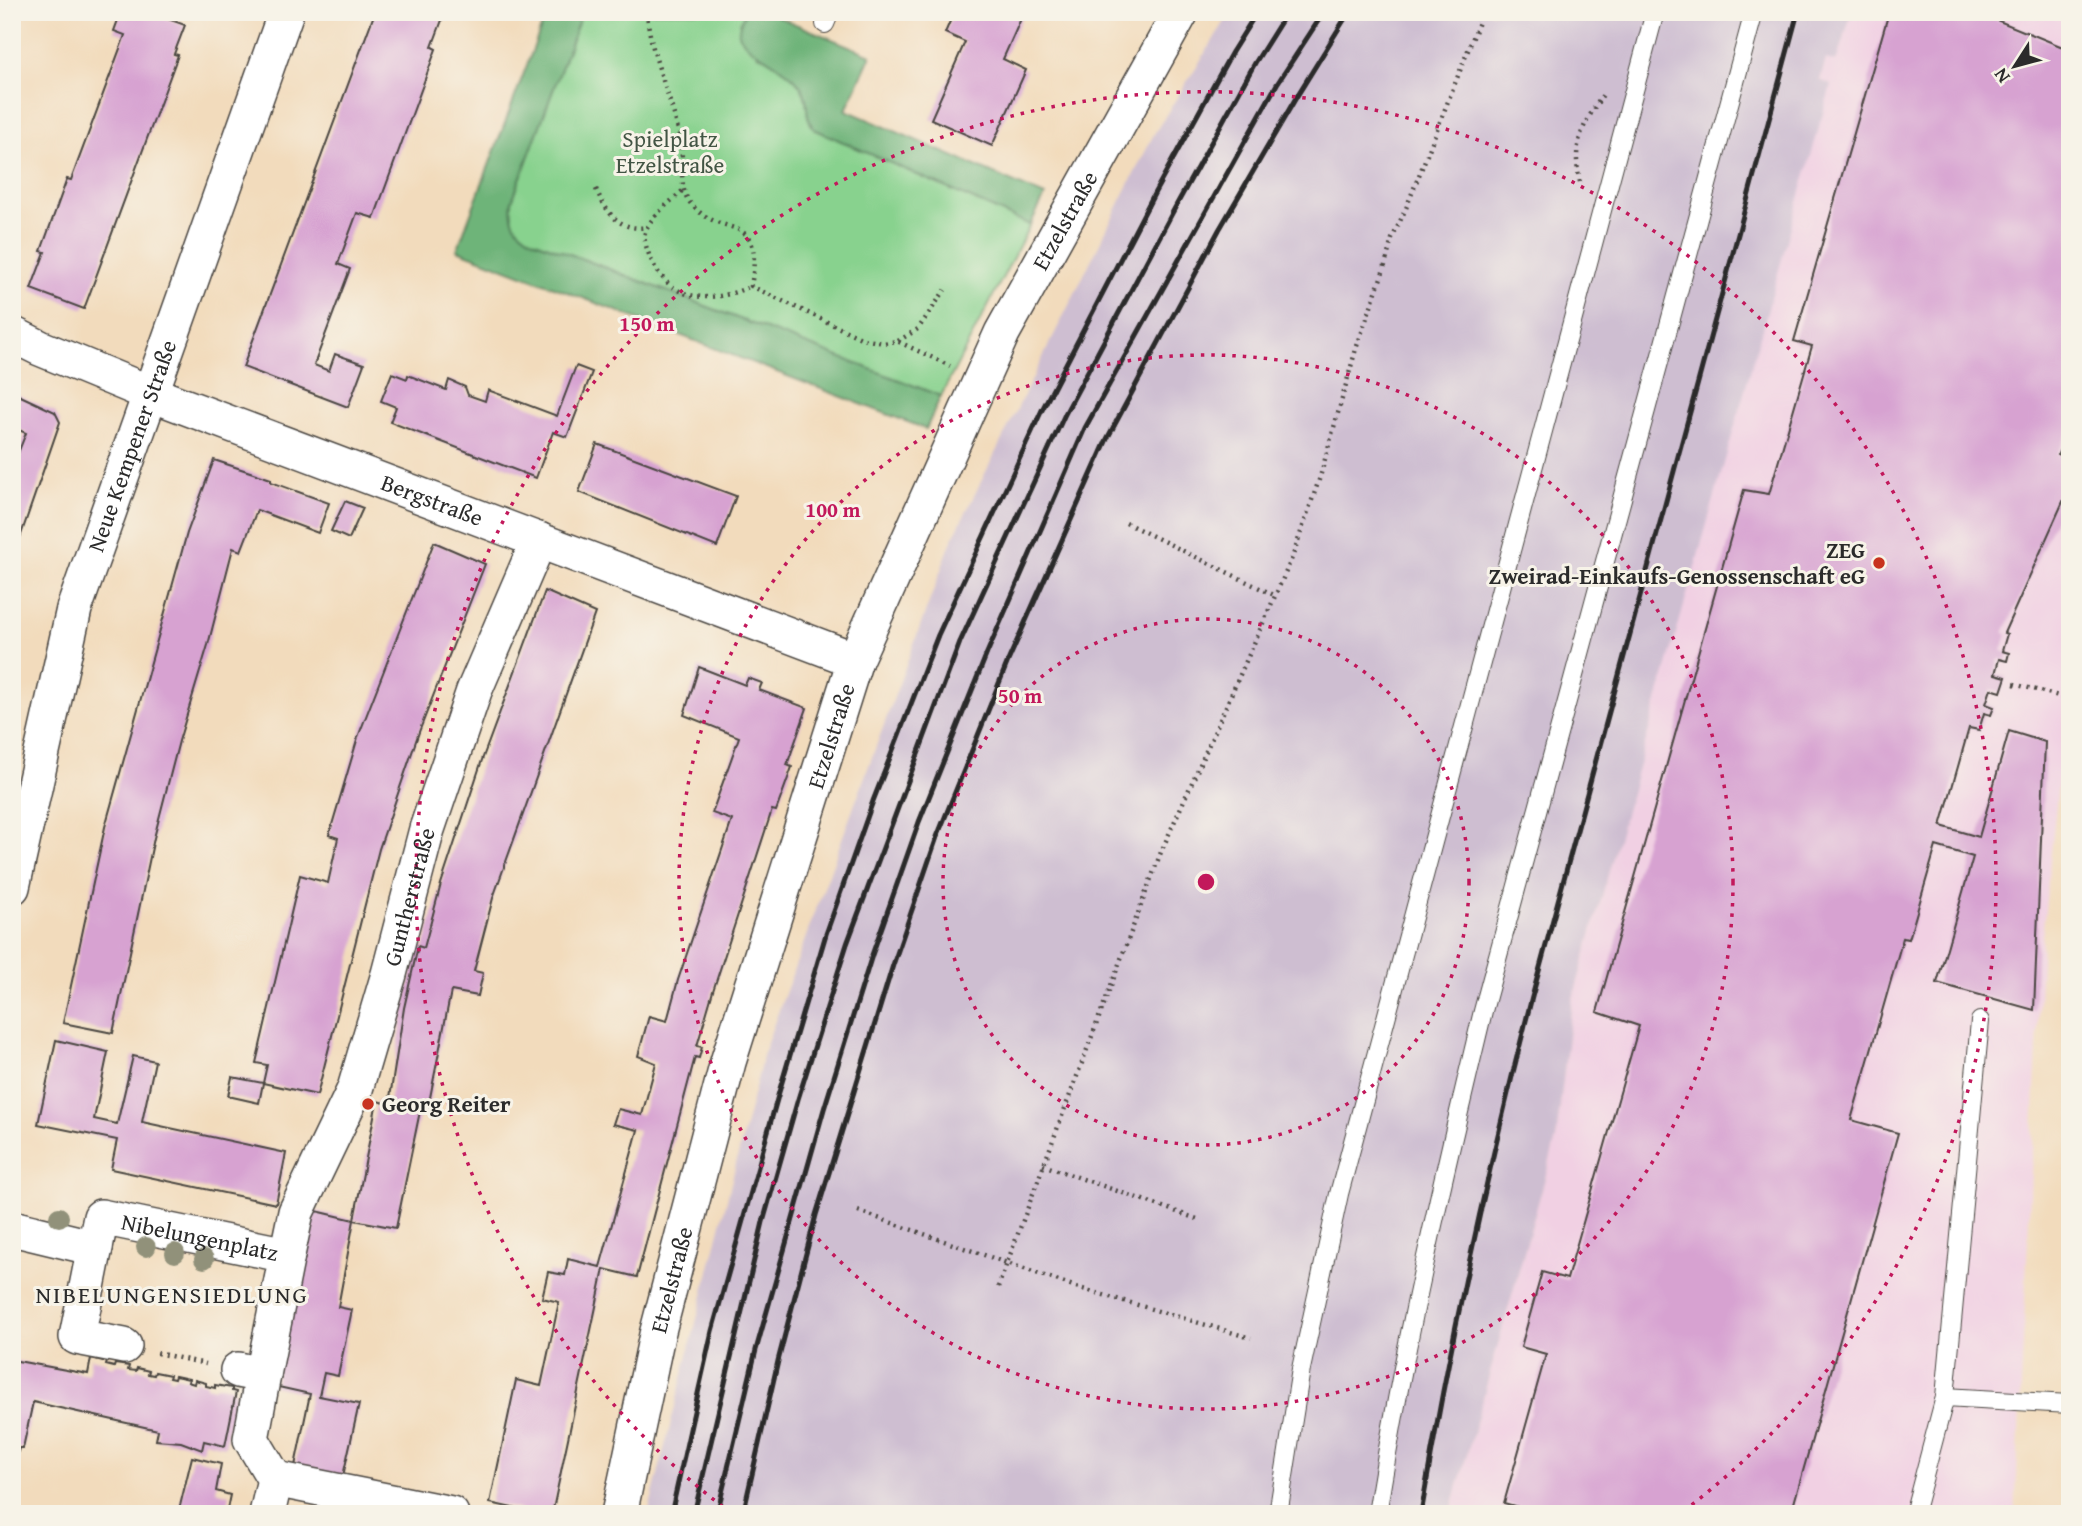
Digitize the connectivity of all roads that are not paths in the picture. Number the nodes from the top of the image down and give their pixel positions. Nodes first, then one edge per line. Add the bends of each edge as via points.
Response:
1 (286, 12) edge
2 (1181, 12) edge
3 (1656, 12) edge
4 (1754, 12) edge
5 (12, 334) edge
6 (149, 393) junction
7 (539, 540) junction
8 (856, 660) junction
9 (12, 887) edge
10 (1980, 1021) dead end
11 (12, 1228) edge
12 (95, 1248) junction
13 (287, 1255) junction
14 (124, 1346) road end
15 (1945, 1397) junction
16 (2070, 1404) edge
17 (275, 1479) junction
18 (267, 1514) edge
19 (451, 1514) edge
20 (619, 1514) edge
21 (1278, 1514) edge
22 (1377, 1514) edge
23 (1914, 1514) edge

1 - 6 street, Neue Kempener Straße
2 - 8 street, Etzelstraße via 1002,333
3 - 21 lane via 1339,1194 1301,1369
4 - 22 lane via 1483,1011 1416,1302
5 - 6 street, Bergstraße
6 - 7 street, Bergstraße
6 - 9 street, Neue Kempener Straße via 74,609
7 - 8 street, Bergstraße
7 - 13 street, Guntherstraße via 474,691 427,829 355,1089 296,1212
8 - 20 street, Etzelstraße via 728,1062 657,1335
10 - 15 lane
11 - 12 street
12 - 13 street, Nibelungenplatz via 102,1217
12 - 14 street, Nibelungenplatz via 77,1337
13 - 17 street, Nibelungenplatz via 251,1373 251,1439
15 - 16 lane
15 - 23 lane
17 - 18 street
17 - 19 street

